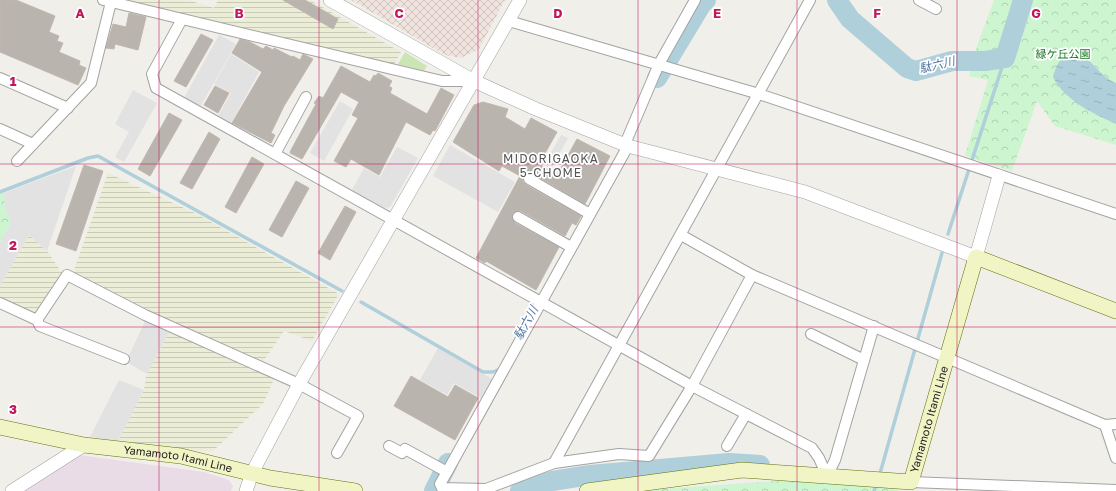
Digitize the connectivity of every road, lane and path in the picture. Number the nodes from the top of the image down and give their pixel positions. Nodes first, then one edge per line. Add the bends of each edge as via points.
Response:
1 (330, 0) edge
2 (520, 0) edge
3 (694, 0) edge
4 (810, 0) edge
5 (919, 0) edge
6 (107, 1) edge
7 (936, 9) dead end
8 (182, 19) junction
9 (509, 21) junction
10 (659, 64) junction
11 (0, 78) edge
12 (474, 81) junction
13 (759, 94) junction
14 (306, 97) dead end
15 (68, 108) junction
16 (0, 129) edge
17 (33, 144) junction
18 (627, 145) junction
19 (275, 154) junction
20 (17, 162) dead end
21 (718, 168) junction
22 (999, 176) junction
23 (529, 179) dead end
24 (587, 212) junction
25 (1116, 214) edge
26 (518, 217) dead end
27 (394, 219) junction
28 (681, 236) junction
29 (571, 247) junction
30 (976, 257) junction
31 (752, 275) junction
32 (539, 300) junction
33 (0, 303) edge
34 (1116, 311) edge
35 (36, 320) junction
36 (874, 326) junction
37 (811, 334) dead end
38 (620, 345) junction
39 (947, 357) junction
40 (124, 359) dead end
41 (864, 360) junction
42 (299, 384) junction
43 (692, 386) junction
44 (746, 414) junction
45 (1116, 424) edge
46 (1105, 425) junction
47 (0, 427) edge
48 (84, 445) junction
49 (389, 446) dead end
50 (727, 446) dead end
51 (337, 453) dead end
52 (1116, 458) edge
53 (554, 463) junction
54 (445, 471) junction
55 (252, 473) junction
56 (827, 476) junction
57 (910, 486) edge
58 (963, 488) edge
59 (1028, 489) edge
60 (1116, 490) edge
61 (12, 491) edge
62 (246, 491) edge
63 (355, 491) edge
64 (587, 491) edge

1 - 12 street
2 - 9 street
3 - 10 street
4 - 13 street
5 - 7 street
6 - 8 street
6 - 15 street via 91,83
8 - 12 street via 442,81
8 - 19 street via 152,74 156,88
9 - 10 street
9 - 12 street
10 - 13 street
10 - 18 street
11 - 15 street
12 - 18 street
12 - 27 street
13 - 21 street
13 - 22 street
14 - 19 street via 296,107
15 - 17 street
16 - 17 street
17 - 20 street
18 - 21 street
18 - 24 street
19 - 27 street
21 - 28 street
21 - 30 street via 805,192
22 - 25 street
22 - 30 street
23 - 24 street
24 - 29 street
26 - 29 street
27 - 32 street
27 - 42 street
28 - 31 street
28 - 38 street
29 - 32 street
30 - 34 main road
30 - 39 main road, Yamamoto Itami Line
31 - 36 street
31 - 43 street
32 - 38 street
32 - 54 street
33 - 35 street
35 - 40 street via 40,326
35 - 42 street via 67,275 145,315
36 - 39 street
36 - 41 street
37 - 41 street
38 - 43 street
38 - 53 street
39 - 46 street
39 - 57 main road, Yamamoto Itami Line
41 - 56 street via 835,460
42 - 51 street via 358,416
42 - 55 street
43 - 44 street
43 - 53 street via 649,456 619,454
44 - 50 street
44 - 56 street via 812,448
45 - 46 street
46 - 52 street
47 - 48 main road, Yamamoto Itami Line
48 - 55 main road, Yamamoto Itami Line via 181,456
48 - 61 street
49 - 54 street via 402,453 405,449
53 - 54 street via 486,489 442,488 440,484
55 - 62 street
55 - 63 main road, Yamamoto Itami Line
56 - 57 main road, Yamamoto Itami Line
56 - 64 main road, Yamamoto Itami Line via 742,470
57 - 58 street
58 - 59 street
59 - 60 street

